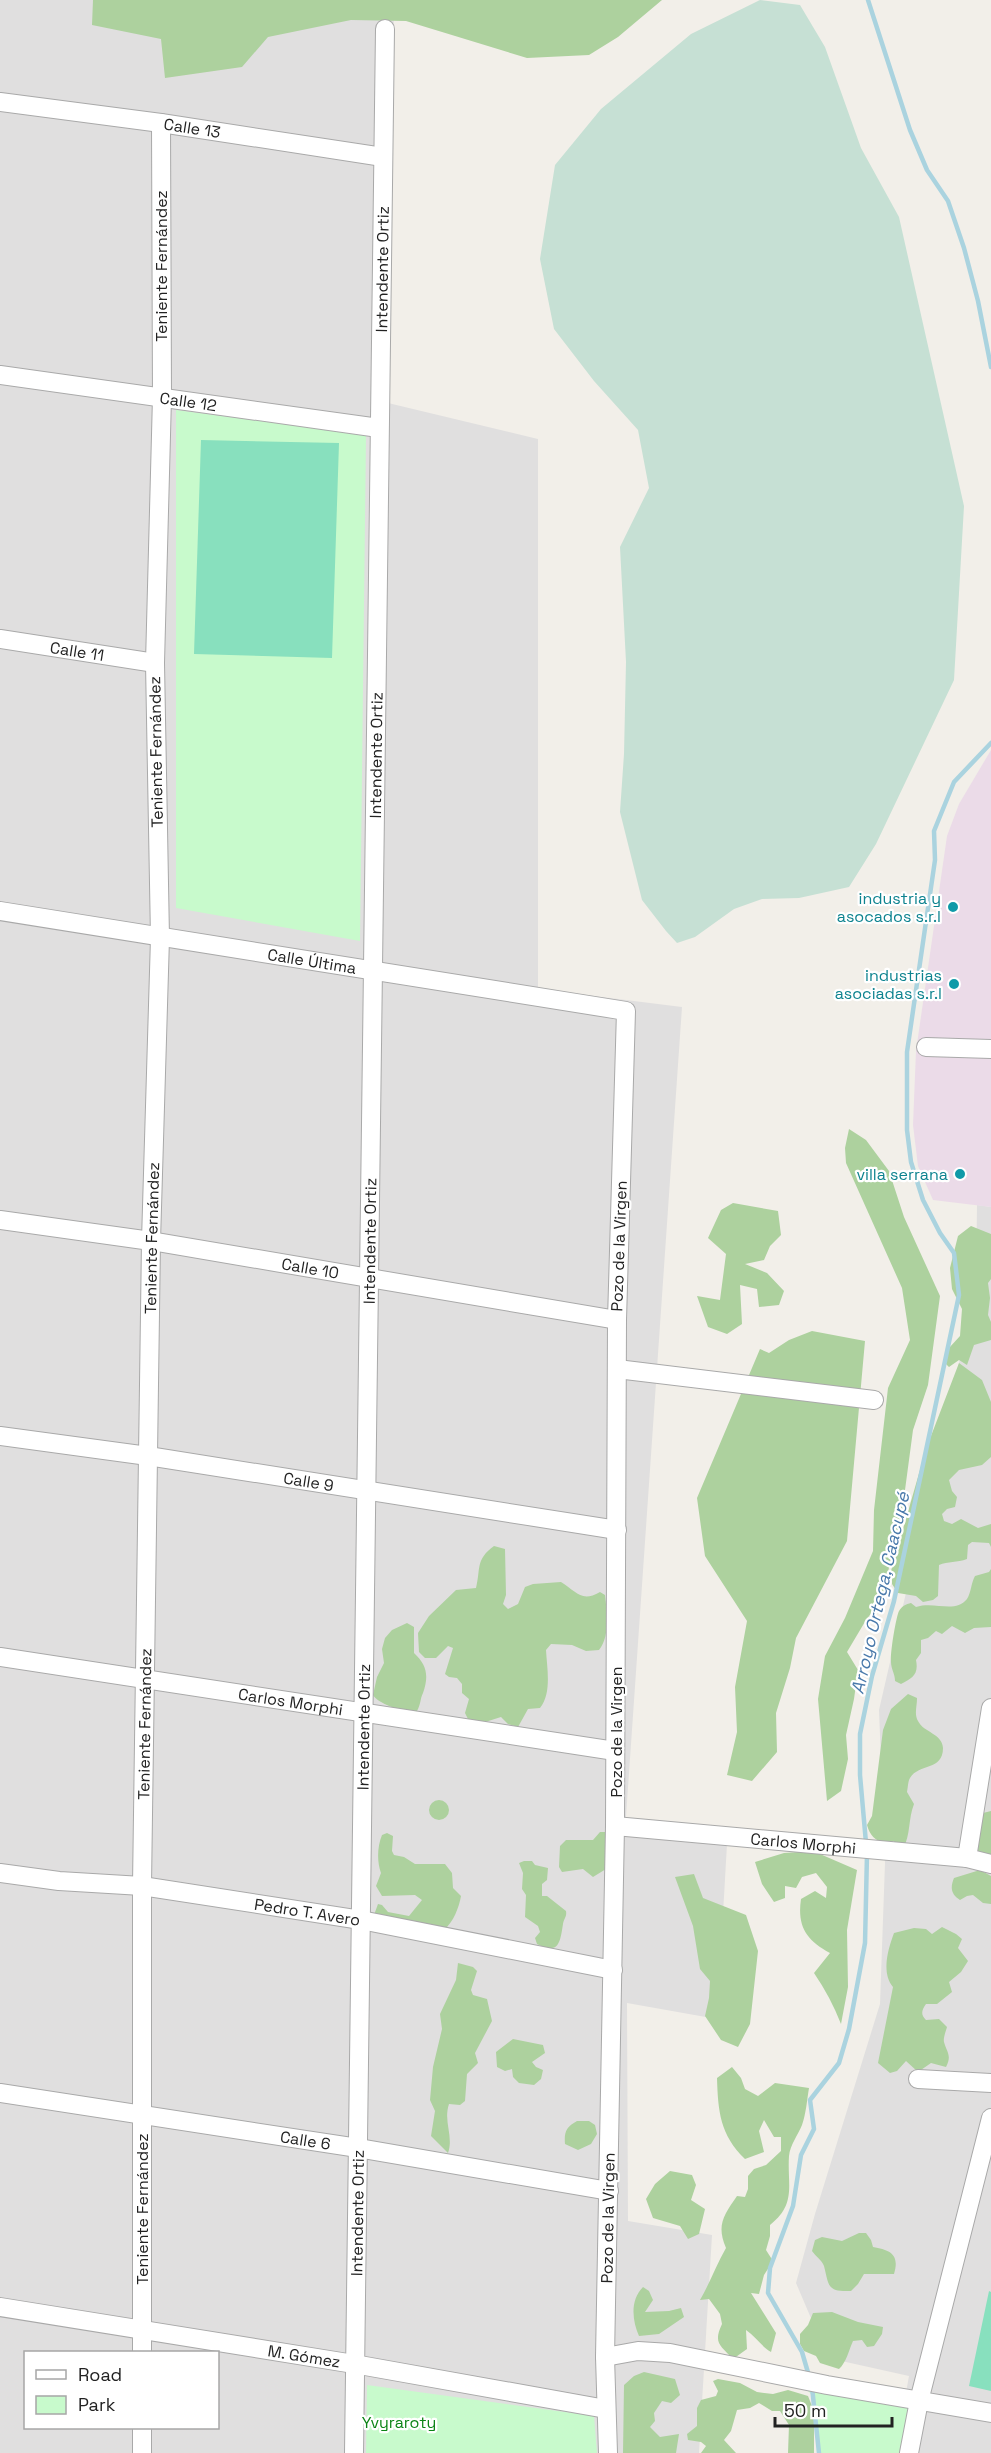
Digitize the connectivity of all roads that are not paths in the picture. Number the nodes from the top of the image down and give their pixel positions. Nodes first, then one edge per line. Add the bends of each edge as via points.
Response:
1 (385, 29) dead end
2 (0, 102) edge
3 (161, 123) junction
4 (383, 158) junction
5 (0, 375) edge
6 (162, 397) junction
7 (379, 428) junction
8 (0, 639) edge
9 (154, 663) junction
10 (0, 912) edge
11 (160, 938) junction
12 (375, 971) junction
13 (626, 1011) joint
14 (926, 1047) dead end
15 (991, 1049) edge
16 (0, 1220) edge
17 (151, 1241) junction
18 (369, 1278) junction
19 (617, 1320) junction
20 (617, 1369) junction
21 (874, 1400) dead end
22 (0, 1436) edge
23 (148, 1456) junction
24 (366, 1490) junction
25 (617, 1530) junction
26 (0, 1657) edge
27 (145, 1678) junction
28 (991, 1708) edge
29 (363, 1712) junction
30 (615, 1751) junction
31 (615, 1826) junction
32 (967, 1858) junction
33 (991, 1864) edge
34 (0, 1873) edge
35 (142, 1886) junction
36 (361, 1920) junction
37 (613, 1970) junction
38 (918, 2079) dead end
39 (991, 2083) edge
40 (0, 2093) edge
41 (142, 2115) junction
42 (991, 2118) edge
43 (358, 2148) junction
44 (609, 2191) junction
45 (0, 2307) edge
46 (142, 2330) junction
47 (142, 2351) edge
48 (605, 2356) junction
49 (354, 2364) junction
50 (919, 2401) junction
51 (606, 2409) junction
52 (991, 2413) edge
53 (142, 2429) edge
54 (142, 2453) edge
55 (354, 2453) edge
56 (608, 2453) edge
57 (909, 2453) edge

1 - 4 street, Intendente Ortiz
2 - 3 street, Calle 13
3 - 4 street, Calle 13
3 - 6 street, Teniente Fernández
4 - 7 street, Intendente Ortiz
5 - 6 street, Calle 12
6 - 7 street, Calle 12
6 - 9 street, Teniente Fernández
7 - 12 street, Intendente Ortiz
8 - 9 street, Calle 11
9 - 11 street, Teniente Fernández
10 - 11 street, Calle Última
11 - 12 street, Calle Última
11 - 17 street, Teniente Fernández
12 - 13 street, Calle Última
12 - 18 street, Intendente Ortiz
13 - 19 street, Pozo de la Virgen
14 - 15 street
16 - 17 street, Calle 10
17 - 18 street, Calle 10
17 - 23 street, Teniente Fernández
18 - 19 street, Calle 10
18 - 24 street, Intendente Ortiz
19 - 20 street, Pozo de la Virgen
20 - 21 street
20 - 25 street, Pozo de la Virgen
22 - 23 street, Calle 9
23 - 24 street, Calle 9
23 - 27 street, Teniente Fernández
24 - 25 street, Calle 9
24 - 29 street, Intendente Ortiz
25 - 30 street, Pozo de la Virgen
26 - 27 street, Carlos Morphi
27 - 29 street, Carlos Morphi
27 - 35 street, Teniente Fernández
28 - 32 street
29 - 30 street, Carlos Morphi
29 - 36 street, Intendente Ortiz
30 - 31 street, Pozo de la Virgen
31 - 32 street, Carlos Morphi
31 - 37 street, Pozo de la Virgen
32 - 33 street, Carlos Morphi
34 - 35 street, Pedro T. Avero
35 - 36 street, Pedro T. Avero
35 - 41 street, Teniente Fernández
36 - 37 street, Pedro T. Avero
36 - 43 street, Intendente Ortiz
37 - 44 street, Pozo de la Virgen
38 - 39 street
40 - 41 street, Calle 6
41 - 43 street, Calle 6
41 - 46 street, Teniente Fernández
42 - 50 street
43 - 44 street, Calle 6
43 - 49 street, Intendente Ortiz
44 - 48 street, Pozo de la Virgen
45 - 46 street, M. Gómez
46 - 47 street, Teniente Fernández
46 - 49 street, M. Gómez
48 - 50 street via 654,2351
48 - 51 street, Pozo de la Virgen
49 - 51 street, M. Gómez
49 - 55 street, Intendente Ortiz
50 - 52 street
50 - 57 street
51 - 56 street, Pozo de la Virgen
53 - 54 street

